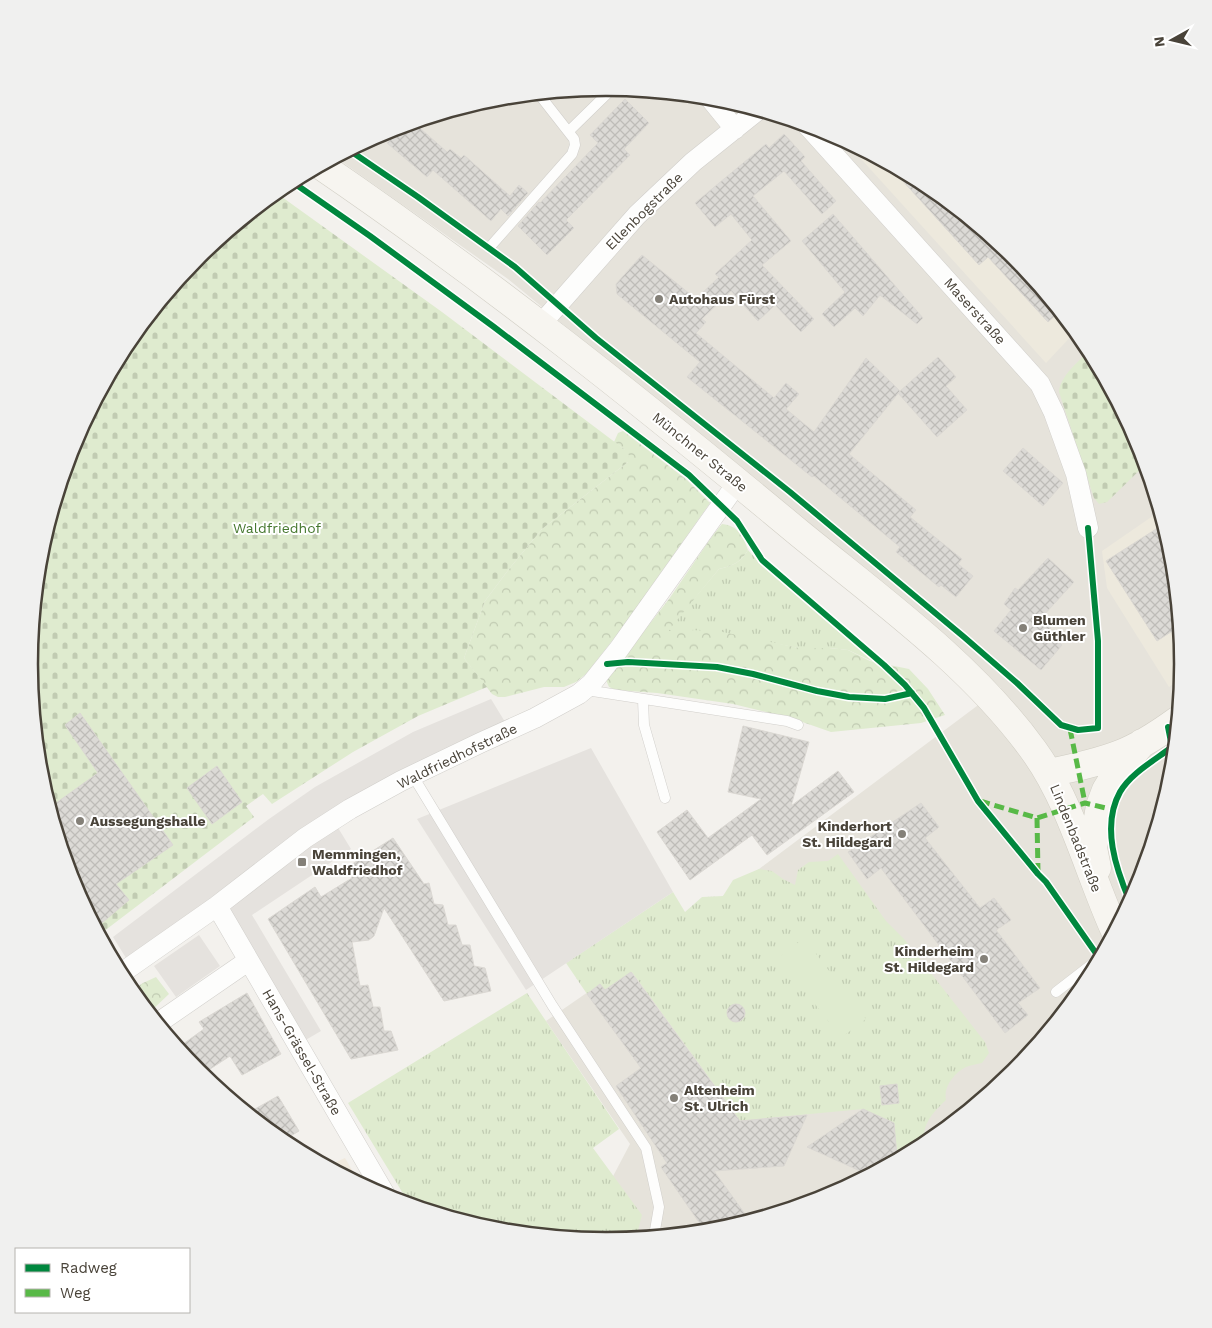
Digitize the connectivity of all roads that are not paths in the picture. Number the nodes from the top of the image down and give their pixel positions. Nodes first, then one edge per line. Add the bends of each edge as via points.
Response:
1 (606, 96) edge
2 (543, 99) edge
3 (716, 106) edge
4 (752, 115) edge
5 (735, 129) junction
6 (569, 132) junction
7 (817, 137) edge
8 (326, 170) edge
9 (489, 248) dead end
10 (541, 324) junction
11 (738, 482) junction
12 (1088, 528) dead end
13 (585, 690) junction
14 (643, 700) junction
15 (798, 724) dead end
16 (1171, 724) edge
17 (1142, 743) junction
18 (1049, 773) junction
19 (412, 776) junction
20 (665, 798) dead end
21 (217, 906) junction
22 (1109, 920) edge
23 (248, 961) junction
24 (127, 969) edge
25 (1085, 969) edge
26 (1056, 992) dead end
27 (163, 1020) edge
28 (379, 1185) edge
29 (655, 1230) edge

1 - 6 lane
2 - 6 lane
3 - 5 street
4 - 5 street, Ellenbogstraße
5 - 10 street, Ellenbogstraße via 693,162 637,215
6 - 9 lane via 575,146 572,154
7 - 12 street, Maserstraße via 1040,384 1074,467
8 - 10 street, Münchner Straße
10 - 11 street, Münchner Straße
11 - 13 street, Waldfriedhofstraße via 630,634
11 - 18 street, Münchner Straße via 956,665 1015,726
13 - 14 lane
13 - 19 street, Waldfriedhofstraße via 535,718
14 - 15 lane
14 - 20 lane via 644,725
16 - 17 street
17 - 18 street via 1106,759
17 - 22 street via 1117,772 1098,812 1093,848
18 - 22 street, Lindenbadstraße
19 - 21 street, Waldfriedhofstraße via 350,809 305,838
19 - 29 lane via 552,1005 646,1148 659,1207
21 - 23 street, Hans-Grässel-Straße
21 - 24 street, Waldfriedhofstraße
23 - 27 street
23 - 28 street, Hans-Grässel-Straße
25 - 26 lane

